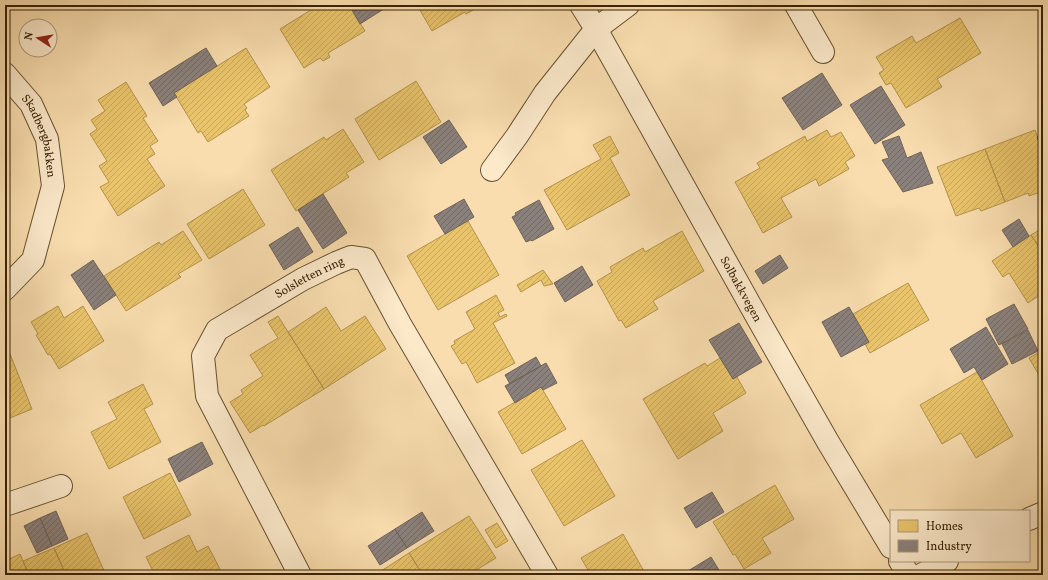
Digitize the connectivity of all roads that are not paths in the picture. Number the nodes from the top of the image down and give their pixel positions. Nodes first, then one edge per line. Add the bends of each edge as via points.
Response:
1 (581, 5) edge
2 (628, 5) edge
3 (796, 5) edge
4 (596, 29) junction
5 (823, 52) dead end
6 (5, 74) edge
7 (492, 170) dead end
8 (5, 289) edge
9 (61, 486) dead end
10 (5, 505) edge
11 (1043, 513) edge
12 (1030, 519) edge
13 (890, 545) edge
14 (901, 562) edge
15 (945, 562) edge
16 (300, 575) edge
17 (547, 575) edge
18 (909, 575) edge
19 (921, 575) edge

1 - 4 street, Solbakkvegen
2 - 4 street
3 - 5 street
4 - 7 street via 545,93
4 - 13 street, Solbakkvegen via 828,442
6 - 8 street, Skadbergbakken via 31,104 47,139 53,186 33,260
9 - 10 street
11 - 12 street
14 - 18 street
15 - 19 street
16 - 17 street, Solsletten ring via 207,396 204,356 217,330 303,279 351,257 365,259 400,324

